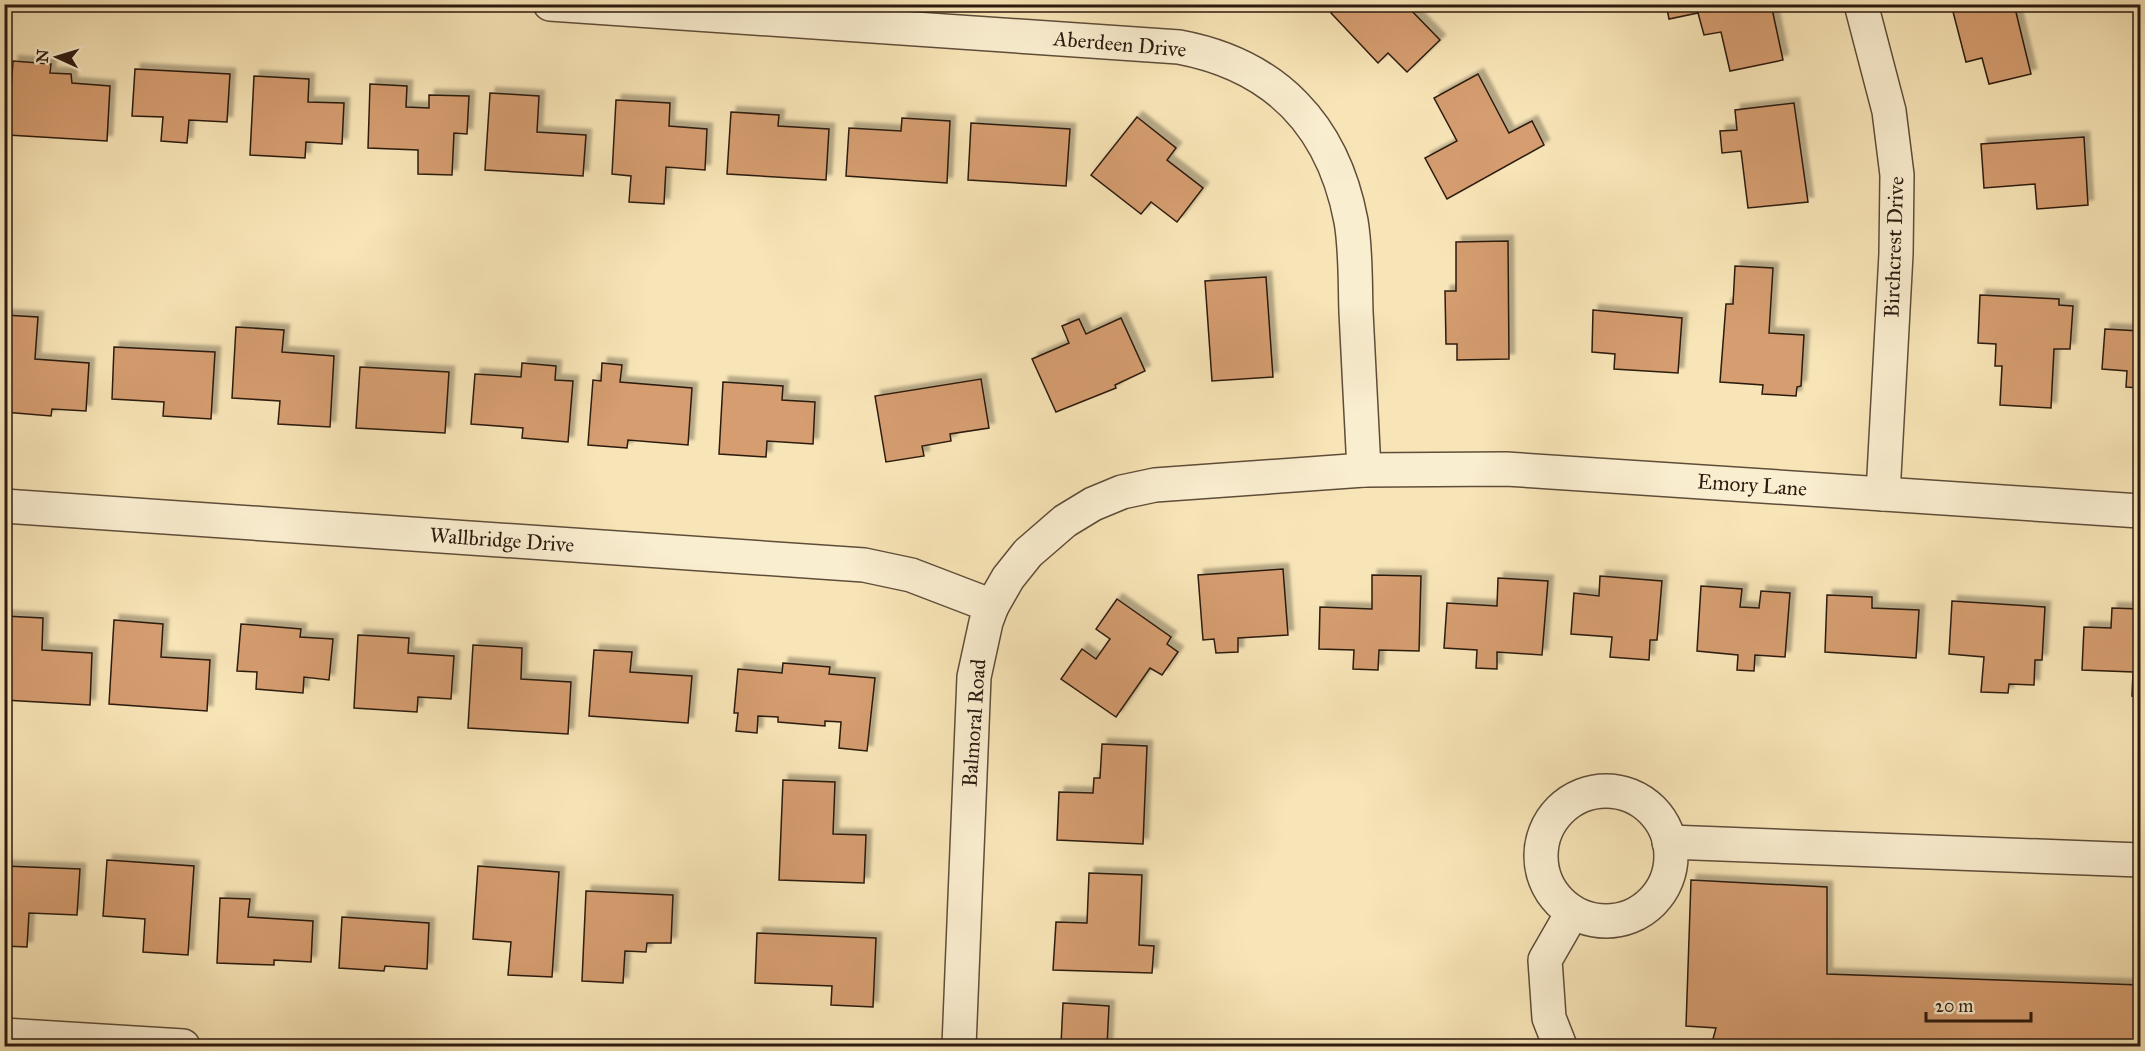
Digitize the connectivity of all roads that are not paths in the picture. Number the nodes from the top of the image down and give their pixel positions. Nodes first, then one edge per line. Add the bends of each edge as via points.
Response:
1 (550, 4) edge
2 (1861, 4) edge
3 (886, 16) edge
4 (1364, 470) junction
5 (1883, 494) junction
6 (4, 506) edge
7 (2140, 511) edge
8 (992, 606) junction
9 (1669, 842) junction
10 (2140, 860) edge
11 (1572, 913) junction
12 (4, 1035) edge
13 (183, 1047) edge
14 (959, 1047) edge
15 (1560, 1047) edge

1 - 3 street, Aberdeen Drive
2 - 5 street, Birchcrest Drive via 1889,111 1897,175
3 - 4 street, Aberdeen Drive via 1179,47 1240,66 1283,93 1326,145 1340,174 1351,223
4 - 5 street, Emory Lane via 1522,469
4 - 8 street, Balmoral Road via 1171,483 1122,492 1065,521 1040,542 1008,578
5 - 7 street, Emory Lane
6 - 8 street, Wallbridge Drive via 864,565 911,575
8 - 14 street, Balmoral Road via 974,678
9 - 10 street
9 - 11 street via 1669,874 1646,908 1629,918 1610,922
9 - 11 street via 1656,813 1639,799 1619,792 1598,790 1559,809 1541,845 1541,865 1546,884
11 - 15 street via 1545,960 1549,1018
12 - 13 street

